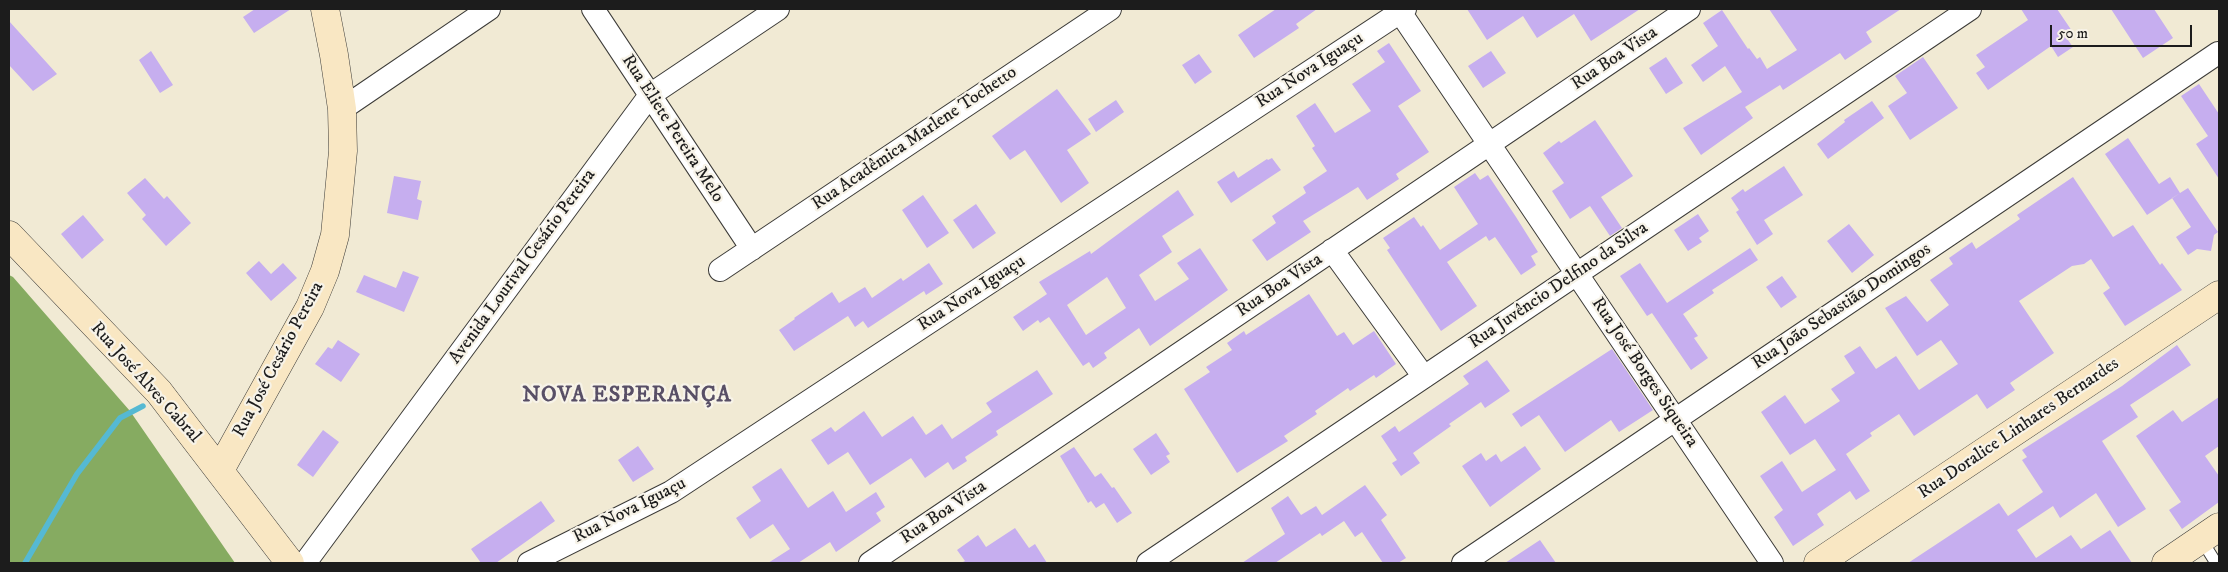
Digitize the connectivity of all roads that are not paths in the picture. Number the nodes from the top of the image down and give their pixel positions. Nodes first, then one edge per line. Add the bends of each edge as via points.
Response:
1 (325, 9) edge
2 (489, 9) edge
3 (593, 9) edge
4 (778, 9) edge
5 (1110, 9) edge
6 (1689, 9) edge
7 (1970, 9) edge
8 (1401, 10) edge
9 (2219, 55) edge
10 (650, 95) junction
11 (342, 109) junction
12 (1489, 144) junction
13 (9, 235) edge
14 (752, 249) junction
15 (1332, 250) junction
16 (720, 270) dead end
17 (1577, 274) junction
18 (2219, 295) edge
19 (1424, 377) junction
20 (1675, 420) junction
21 (220, 470) junction
22 (2210, 533) edge
23 (290, 563) edge
24 (305, 563) edge
25 (529, 563) edge
26 (870, 563) edge
27 (1148, 563) edge
28 (1464, 563) edge
29 (1772, 563) edge
30 (1818, 563) edge
31 (2166, 563) edge
32 (2216, 563) edge

1 - 11 street, Rua José Cesário Pereira
2 - 11 street
3 - 10 street, Rua Eliete Pereira Melo
4 - 10 street, Avenida Lourival Cesário Pereira
5 - 14 street, Rua Acadêmica Marlene Tochetto
6 - 12 street, Rua Boa Vista
7 - 17 street, Rua Juvêncio Delfino da Silva
8 - 12 street, Rua José Borges Siqueira
8 - 25 street, Rua Nova Iguaçu via 671,492
9 - 20 street, Rua João Sebastião Domingos
10 - 14 street, Rua Eliete Pereira Melo
10 - 24 street, Avenida Lourival Cesário Pereira
11 - 21 street, Rua José Cesário Pereira via 340,193 335,235 325,271 310,307
12 - 15 street, Rua Boa Vista
12 - 17 street, Rua José Borges Siqueira
13 - 21 street, Rua José Alves Cabral via 159,392
14 - 16 street, Rua Acadêmica Marlene Tochetto
15 - 19 street
15 - 26 street, Rua Boa Vista
17 - 19 street, Rua Juvêncio Delfino da Silva
17 - 20 street, Rua José Borges Siqueira
18 - 30 street, Rua Doralice Linhares Bernardes
19 - 27 street, Rua Juvêncio Delfino da Silva
20 - 28 street, Rua João Sebastião Domingos
20 - 29 street, Rua José Borges Siqueira
21 - 23 street, Rua José Alves Cabral
22 - 31 street
22 - 32 lane

